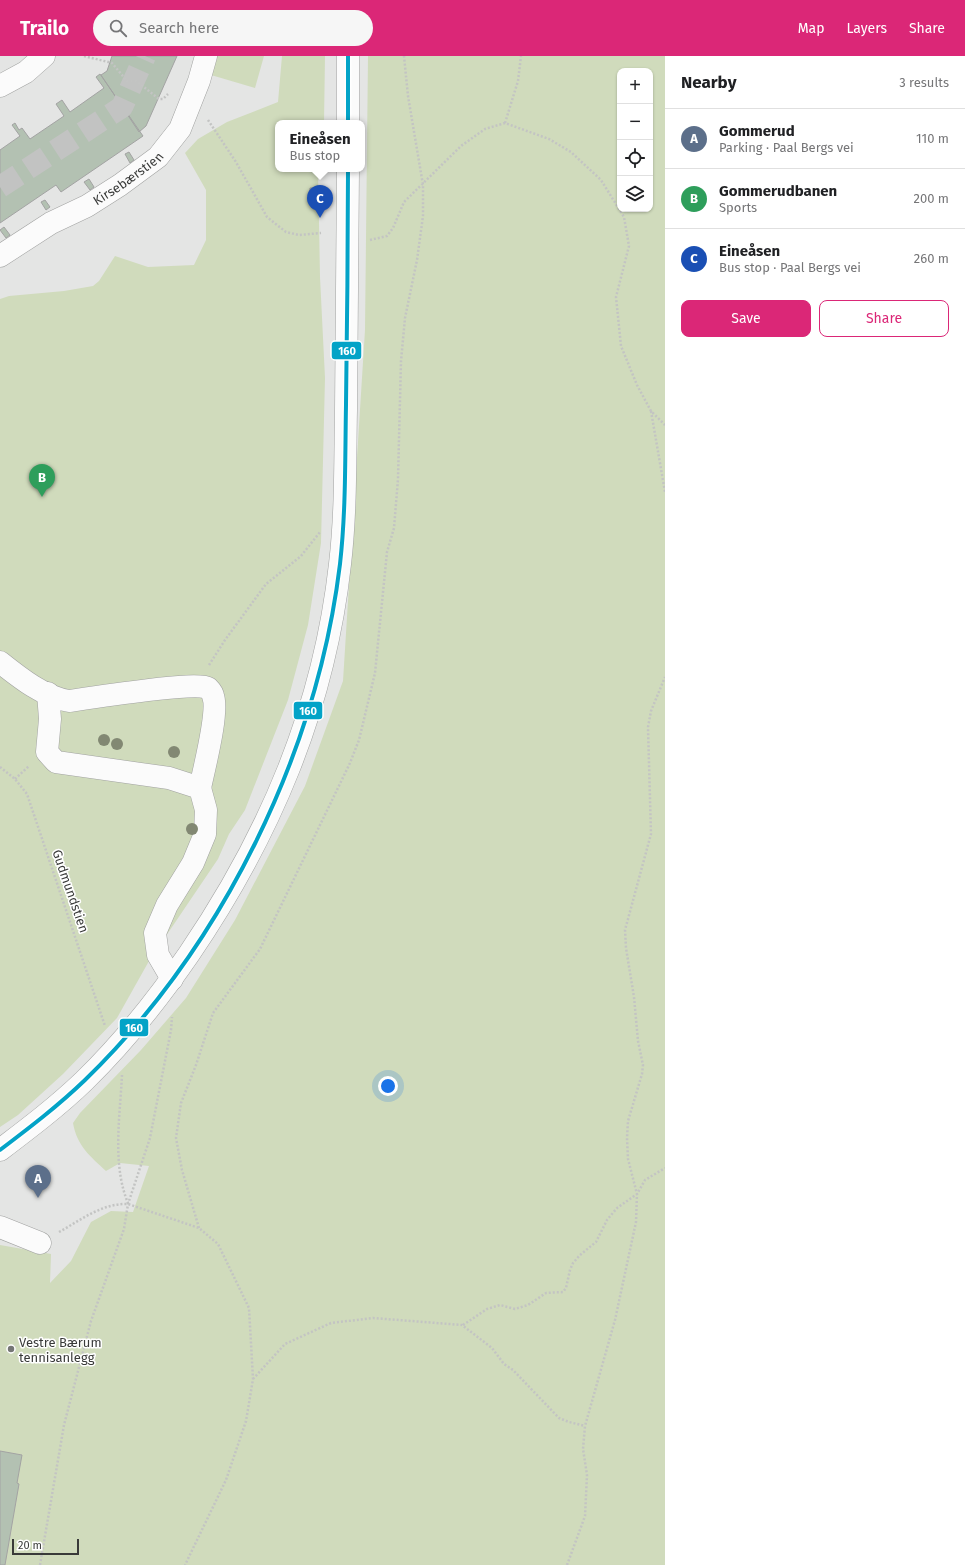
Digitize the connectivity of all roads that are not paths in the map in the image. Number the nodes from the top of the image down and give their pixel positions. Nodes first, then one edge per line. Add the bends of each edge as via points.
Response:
1 (44, 56) edge
2 (206, 56) edge
3 (348, 56) edge
4 (0, 86) edge
5 (348, 120) edge
6 (348, 172) edge
7 (0, 256) edge
8 (0, 662) edge
9 (48, 693) junction
10 (200, 788) junction
11 (172, 979) junction
12 (0, 1150) edge
13 (0, 1228) edge
14 (40, 1242) road end

1 - 4 street via 26,72
2 - 7 street, Kirsebærstien via 180,129 158,157 87,206 51,223
3 - 5 street
6 - 11 street via 344,498 340,564 330,634 302,735 280,794 215,916
8 - 9 street via 21,678
9 - 10 street via 50,719 47,752 56,762 169,778
9 - 10 street via 57,699 69,701 197,686 208,688 215,703
10 - 11 street via 206,810 205,834 193,863 167,906 155,934 158,955
11 - 12 street via 127,1037 84,1081
13 - 14 street

